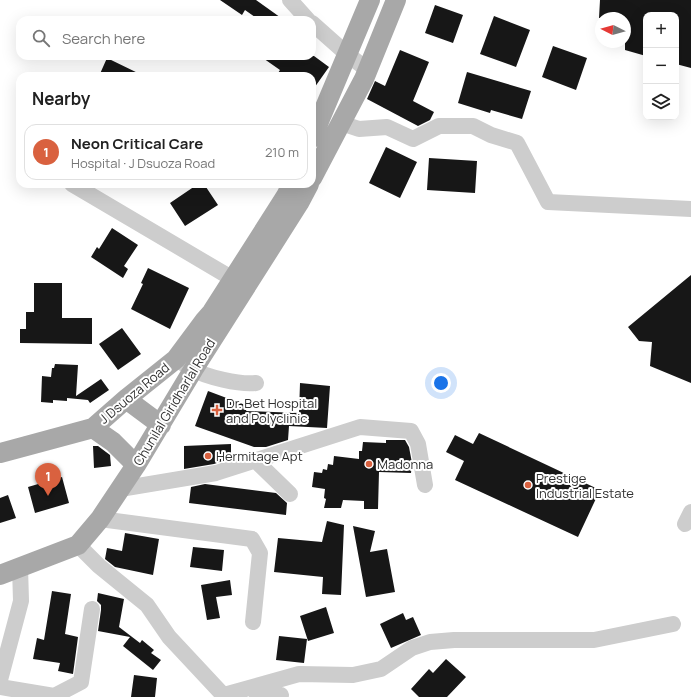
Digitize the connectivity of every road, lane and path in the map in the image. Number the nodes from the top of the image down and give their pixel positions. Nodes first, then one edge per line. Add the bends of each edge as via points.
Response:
1 (290, 0) edge
2 (370, 0) edge
3 (396, 0) edge
4 (304, 16) edge
5 (316, 27) edge
6 (348, 55) junction
7 (368, 70) junction
8 (341, 123) junction
9 (316, 129) edge
10 (316, 170) edge
11 (79, 188) edge
12 (290, 188) edge
13 (307, 188) edge
14 (691, 209) edge
15 (233, 279) junction
16 (176, 359) junction
17 (193, 370) junction
18 (256, 383) dead end
19 (126, 399) junction
20 (161, 425) junction
21 (93, 428) junction
22 (0, 453) edge
23 (256, 460) junction
24 (136, 465) junction
25 (425, 485) dead end
26 (120, 489) junction
27 (290, 494) dead end
28 (100, 518) junction
29 (78, 545) junction
30 (20, 567) junction
31 (0, 574) edge
32 (92, 609) dead end
33 (253, 622) dead end
34 (673, 624) dead end
35 (0, 680) edge
36 (0, 687) edge
37 (281, 694) dead end
38 (224, 696) edge
39 (257, 697) edge

1 - 4 street
2 - 6 main road
3 - 7 main road
5 - 6 street
6 - 7 street
6 - 9 main road
7 - 8 main road
8 - 10 main road
8 - 14 street via 360,130 387,127 413,138 439,126 473,126 517,143 548,202
11 - 15 street
12 - 15 main road, Chunilal Giridharlal Road
13 - 17 main road, Chunilal Giridharlal Road
15 - 16 main road, Chunilal Giridharlal Road via 212,312
16 - 17 street
16 - 19 main road, J Dsuoza Road
17 - 18 street via 229,381
17 - 20 main road, Chunilal Giridharlal Road
19 - 20 main road
19 - 21 main road, J Dsuoza Road
20 - 24 main road, Chunilal Giridharlal Road
21 - 22 main road, J Dsuoza Road
21 - 24 main road via 113,442
23 - 25 street via 360,427 411,431 418,444
23 - 26 street via 216,473
23 - 27 street
24 - 26 main road, Chunilal Giridharlal Road
26 - 28 main road, Chunilal Giridharlal Road
28 - 29 main road, Chunilal Giridharlal Road
28 - 33 street via 252,539 260,553
29 - 30 main road
29 - 38 street via 99,566 147,605 169,636
30 - 31 main road
30 - 35 street via 21,602
32 - 36 street via 81,682 54,696
34 - 38 street via 594,640 430,642 412,648 381,669 352,675 299,674
37 - 39 street

